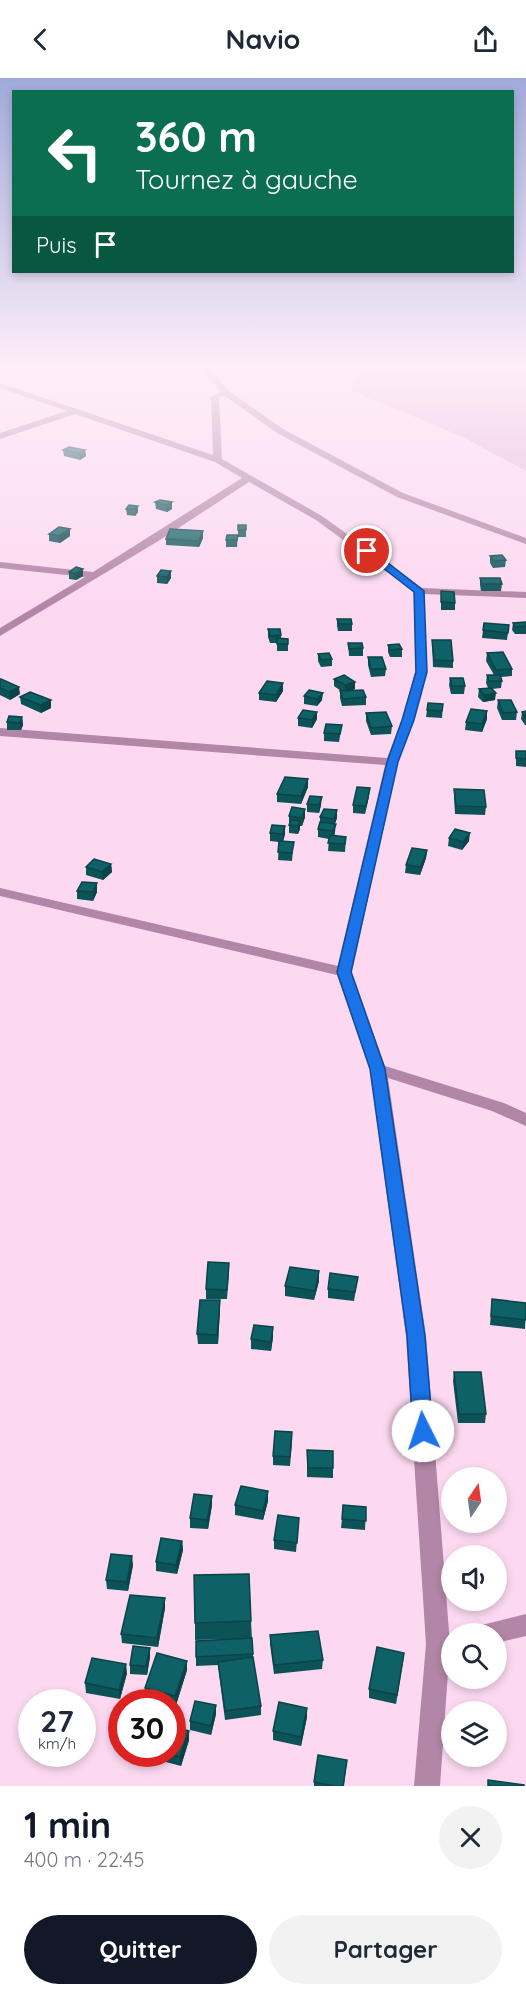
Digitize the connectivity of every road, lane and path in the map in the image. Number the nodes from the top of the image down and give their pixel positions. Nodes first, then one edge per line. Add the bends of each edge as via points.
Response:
1 (170, 445) edge
2 (217, 445) edge
3 (307, 445) edge
4 (218, 460) junction
5 (248, 478) junction
6 (526, 540) edge
7 (0, 565) edge
8 (98, 574) junction
9 (419, 591) junction
10 (526, 595) edge
11 (0, 633) edge
12 (0, 732) edge
13 (392, 762) junction
14 (0, 892) edge
15 (344, 972) junction
16 (378, 1069) junction
17 (526, 1120) edge
18 (443, 1623) edge
19 (526, 1625) edge
20 (507, 1629) edge
21 (441, 1675) edge
22 (427, 1786) edge

1 - 4 street
2 - 4 street
3 - 6 street via 400,495
4 - 5 street
5 - 8 street
5 - 9 street via 319,518
7 - 8 street
8 - 11 street
9 - 10 street
9 - 13 street via 421,672
12 - 13 street
13 - 15 street
14 - 15 street
15 - 16 street
16 - 17 street via 498,1107
16 - 18 street via 416,1336
19 - 20 street
21 - 22 street

